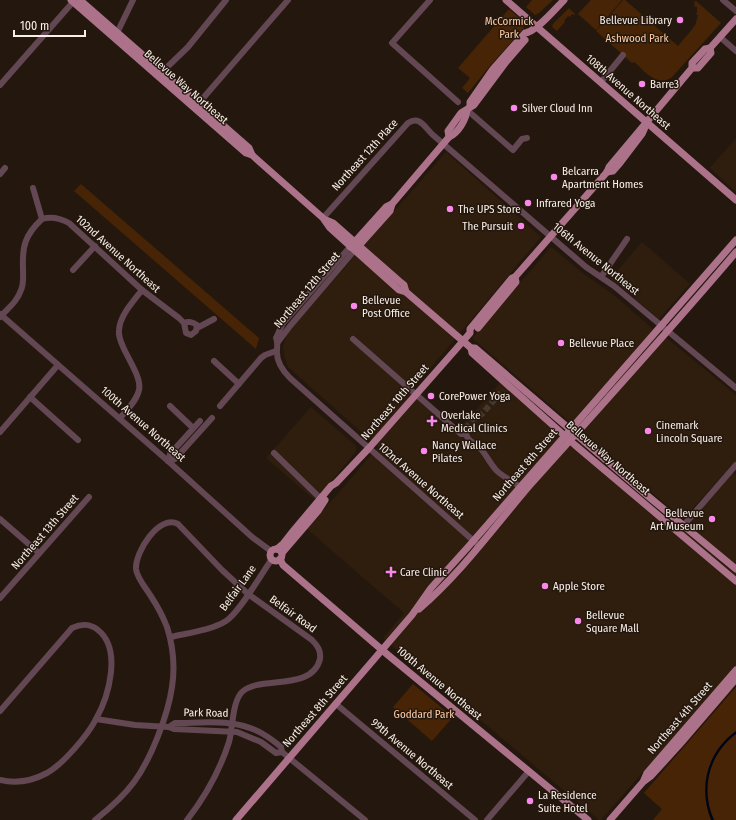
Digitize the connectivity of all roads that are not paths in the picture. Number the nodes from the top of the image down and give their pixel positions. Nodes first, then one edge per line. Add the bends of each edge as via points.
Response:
1 (133, 0) edge
2 (226, 0) edge
3 (288, 0) edge
4 (430, 0) edge
5 (506, 0) edge
6 (564, 0) edge
7 (723, 0) edge
8 (75, 1) edge
9 (736, 11) edge
10 (736, 19) edge
11 (537, 27) junction
12 (115, 35) junction
13 (720, 37) junction
14 (736, 51) edge
15 (623, 55) dead end
16 (159, 74) junction
17 (601, 82) junction
18 (0, 85) edge
19 (458, 102) dead end
20 (198, 104) junction
21 (469, 108) junction
22 (646, 122) junction
23 (527, 138) dead end
24 (444, 144) junction
25 (252, 155) junction
26 (5, 168) dead end
27 (0, 174) edge
28 (33, 188) dead end
29 (736, 200) edge
30 (42, 219) junction
31 (324, 219) junction
32 (551, 236) junction
33 (627, 240) dead end
34 (736, 240) edge
35 (95, 246) junction
36 (354, 246) junction
37 (736, 252) edge
38 (73, 270) dead end
39 (515, 277) junction
40 (601, 277) junction
41 (313, 288) junction
42 (142, 290) junction
43 (300, 314) junction
44 (1, 315) edge
45 (214, 319) dead end
46 (184, 323) junction
47 (661, 325) junction
48 (197, 328) junction
49 (478, 328) joint
50 (667, 331) junction
51 (470, 333) junction
52 (352, 339) dead end
53 (463, 341) junction
54 (278, 342) junction
55 (471, 348) junction
56 (276, 351) junction
57 (214, 361) dead end
58 (58, 365) junction
59 (239, 384) junction
60 (736, 388) edge
61 (416, 395) junction
62 (30, 397) junction
63 (170, 406) dead end
64 (220, 406) dead end
65 (120, 418) junction
66 (212, 418) dead end
67 (200, 421) dead end
68 (193, 428) junction
69 (0, 432) edge
70 (573, 432) junction
71 (567, 438) junction
72 (78, 440) dead end
73 (369, 448) junction
74 (274, 453) dead end
75 (168, 461) junction
76 (734, 468) edge
77 (520, 486) junction
78 (628, 490) junction
79 (89, 497) dead end
80 (322, 500) junction
81 (652, 500) junction
82 (0, 519) edge
83 (683, 526) junction
84 (476, 543) junction
85 (40, 553) junction
86 (276, 554) junction
87 (460, 556) junction
88 (736, 570) edge
89 (736, 581) edge
90 (443, 587) junction
91 (248, 594) junction
92 (0, 598) edge
93 (412, 616) junction
94 (170, 638) junction
95 (382, 650) junction
96 (736, 670) edge
97 (736, 679) edge
98 (336, 704) junction
99 (0, 711) edge
100 (96, 719) junction
101 (232, 724) junction
102 (161, 727) junction
103 (169, 727) junction
104 (231, 732) junction
105 (282, 752) junction
106 (290, 757) junction
107 (529, 771) junction
108 (0, 780) edge
109 (643, 782) junction
110 (95, 820) edge
111 (187, 820) edge
112 (236, 820) edge
113 (365, 820) edge
114 (475, 820) edge
115 (487, 820) edge
116 (588, 820) edge
117 (610, 820) edge

1 - 12 street
2 - 16 street via 188,47
3 - 20 street
4 - 19 street via 392,43
5 - 11 main road, 108th Avenue Northeast
6 - 11 main road, Northeast 12th Street
7 - 9 street
8 - 12 main road, Bellevue Way Northeast
8 - 18 street
10 - 13 main road, Northeast 10th Street
11 - 17 main road, 108th Avenue Northeast
11 - 21 main road, Northeast 12th Street via 525,34 494,69 470,102
12 - 16 main road, Bellevue Way Northeast
13 - 14 street
13 - 22 main road, Northeast 10th Street via 692,63 692,68
15 - 17 street
16 - 20 main road, Bellevue Way Northeast
16 - 25 main road, Bellevue Way Northeast via 246,153
17 - 22 main road, 108th Avenue Northeast
20 - 25 main road, Bellevue Way Northeast via 250,148
21 - 23 street via 513,150 522,139
21 - 24 main road, Northeast 12th Street via 461,113 448,131 449,137
22 - 29 main road, 108th Avenue Northeast
22 - 32 main road, Northeast 10th Street via 607,172
24 - 31 street, Northeast 12th Place via 421,122 411,121
24 - 32 street, 106th Avenue Northeast
24 - 36 main road, Northeast 12th Street
25 - 31 main road, Bellevue Way Northeast
26 - 27 street
28 - 30 street
30 - 35 street, 102nd Avenue Northeast via 55,217 69,223
30 - 44 street via 26,239 22,256 21,291 13,304
31 - 36 main road, Bellevue Way Northeast via 333,223
32 - 39 main road, Northeast 10th Street
32 - 40 street, 106th Avenue Northeast
33 - 40 street
34 - 47 main road, Northeast 8th Street
35 - 38 street
35 - 42 street, 102nd Avenue Northeast
36 - 41 street, Northeast 12th Street
36 - 43 street, Northeast 12th Street
36 - 53 main road, Bellevue Way Northeast via 404,285 406,292
37 - 50 main road, Northeast 8th Street
39 - 49 main road, Northeast 10th Street via 516,282
39 - 51 main road, Northeast 10th Street via 470,329
40 - 47 street, 106th Avenue Northeast
41 - 43 street
41 - 54 street, Northeast 12th Street via 282,323 276,338
42 - 46 street, 102nd Avenue Northeast
42 - 65 street via 124,315 119,330 121,343 140,385 137,398
43 - 54 street, Northeast 12th Street
44 - 58 street, 100th Avenue Northeast
45 - 48 street, 102nd Avenue Northeast
46 - 48 street, 102nd Avenue Northeast via 190,321
46 - 48 street, 102nd Avenue Northeast via 188,334 191,335
47 - 50 street, 106th Avenue Northeast
47 - 70 main road, Northeast 8th Street
49 - 51 street, Northeast 10th Street
50 - 60 street, 106th Avenue Northeast
50 - 70 main road, Northeast 8th Street via 601,407
51 - 53 main road, Northeast 10th Street
52 - 61 street
53 - 55 main road, Bellevue Way Northeast
53 - 61 main road, Northeast 10th Street
54 - 56 street
55 - 70 main road, Bellevue Way Northeast via 475,348
55 - 71 main road, Bellevue Way Northeast via 472,353 505,387
56 - 59 street via 261,358
56 - 73 street, 102nd Avenue Northeast via 284,372
57 - 59 street
58 - 62 street
58 - 65 street, 100th Avenue Northeast
59 - 64 street
61 - 73 main road, Northeast 10th Street
61 - 77 street via 461,434 466,432 469,441 481,449 496,470
62 - 69 street
62 - 72 street
63 - 68 street
65 - 75 street, 100th Avenue Northeast
66 - 75 street via 175,458
67 - 68 street
68 - 75 street via 170,454
70 - 71 main road, Northeast 8th Street
70 - 81 main road, Bellevue Way Northeast
71 - 77 main road, Northeast 8th Street
71 - 78 main road, Bellevue Way Northeast
71 - 84 main road, Northeast 8th Street
73 - 80 main road, Northeast 10th Street via 336,484 331,486
73 - 84 street, 102nd Avenue Northeast
74 - 80 street
75 - 86 street, 100th Avenue Northeast via 252,537
76 - 83 street
77 - 84 main road, Northeast 8th Street
78 - 81 main road via 649,502
78 - 89 main road, Bellevue Way Northeast
79 - 85 street, Northeast 13th Street
80 - 86 main road, Northeast 10th Street
81 - 83 main road, Bellevue Way Northeast
82 - 85 street
83 - 88 main road, Bellevue Way Northeast
84 - 87 main road, Northeast 8th Street
84 - 90 main road, Northeast 8th Street
85 - 92 street, Northeast 13th Street
86 - 91 street, Belfair Lane
86 - 95 main road, 100th Avenue Northeast via 283,565
87 - 90 main road via 460,560 442,581
87 - 93 main road, Northeast 8th Street via 431,588
90 - 93 main road, Northeast 8th Street
91 - 94 street, Belfair Lane via 233,616 227,620
91 - 94 street, Belfair Road via 181,527 174,522 165,523 142,548 136,570 163,616
91 - 101 street, Belfair Road via 312,640 319,648 320,657 315,668 303,677 288,682 256,685 241,692
93 - 95 main road, Northeast 8th Street
94 - 102 street via 174,673
95 - 98 main road, Northeast 8th Street
95 - 107 main road, 100th Avenue Northeast
96 - 109 main road, Northeast 4th Street via 647,773
97 - 109 main road, Northeast 4th Street via 674,751
98 - 106 main road, Northeast 8th Street
98 - 114 street, 99th Avenue Northeast
99 - 100 street via 72,628 83,624 94,627 105,638 110,653 108,688
100 - 102 street, Park Road
100 - 108 street via 85,736 49,772 23,782
101 - 103 street, Park Road via 175,723
101 - 104 street, Belfair Road
101 - 105 street, Park Road via 262,733 281,747
102 - 103 street, Park Road
102 - 110 street via 134,782
103 - 104 street, Park Road
104 - 105 street, Park Road via 261,742 276,753
104 - 111 street, Belfair Road via 214,778
105 - 106 street, Park Road
106 - 112 main road, Northeast 8th Street
106 - 113 street, Park Road
107 - 115 street
107 - 116 main road, 100th Avenue Northeast
109 - 117 main road, Northeast 4th Street

